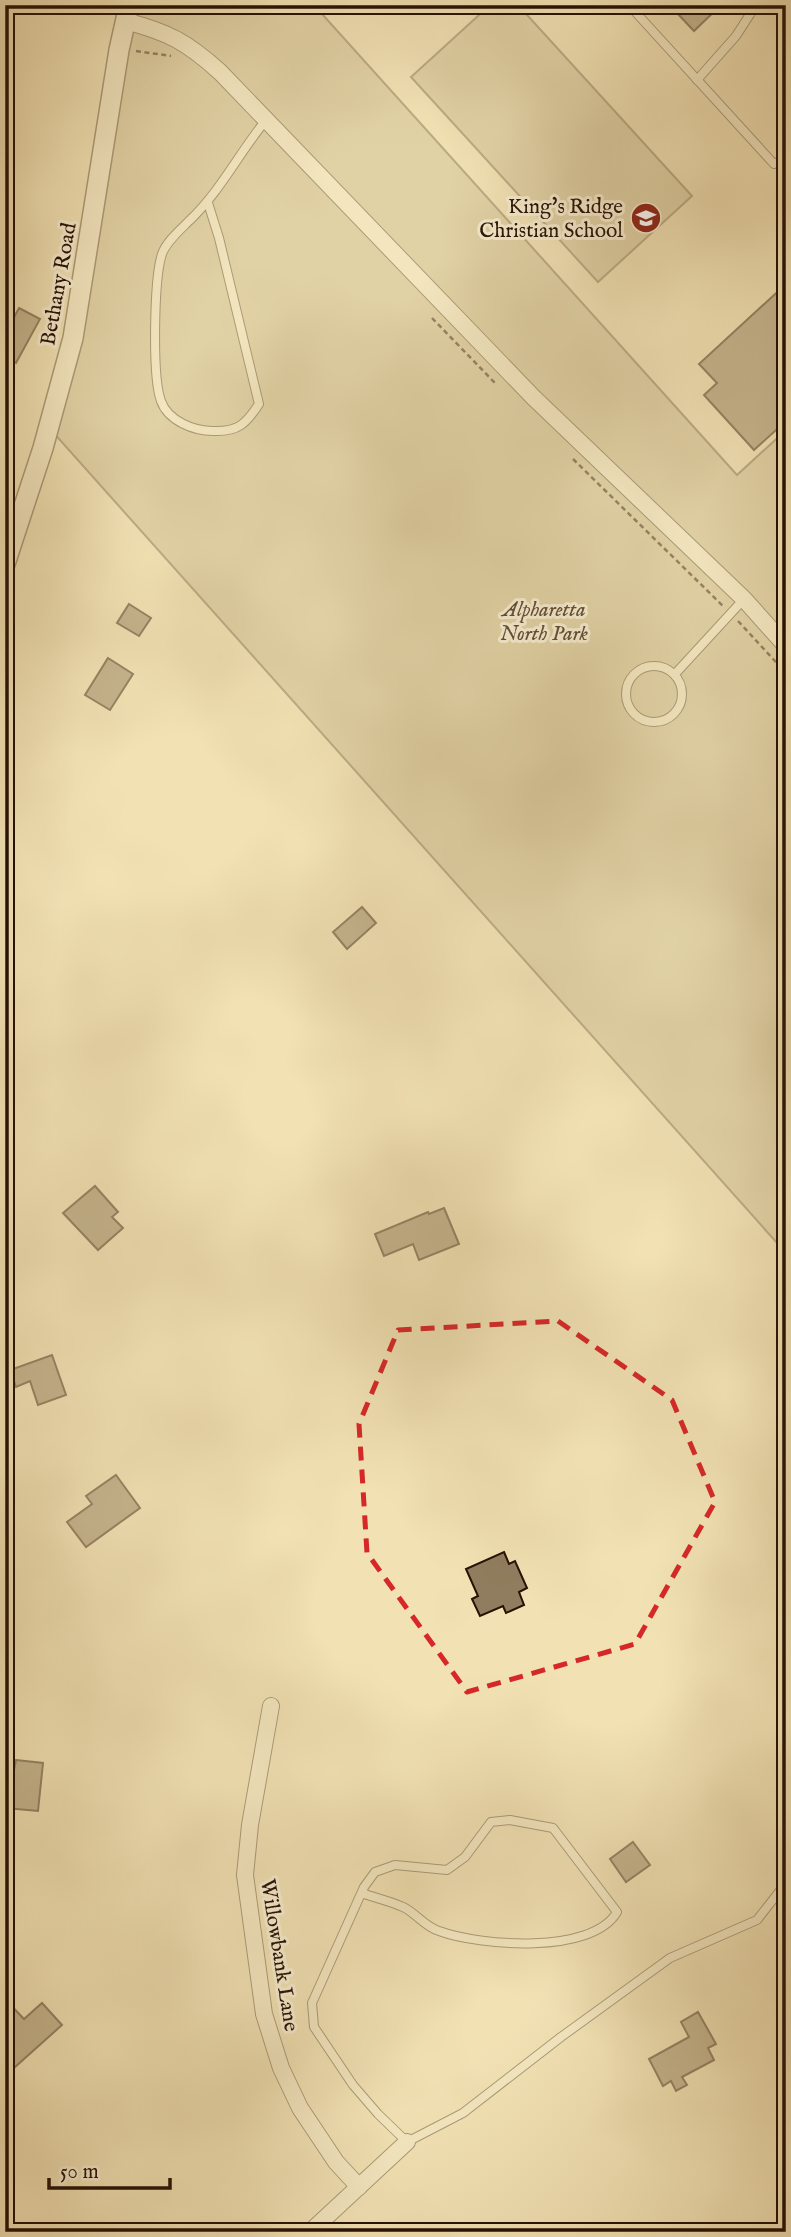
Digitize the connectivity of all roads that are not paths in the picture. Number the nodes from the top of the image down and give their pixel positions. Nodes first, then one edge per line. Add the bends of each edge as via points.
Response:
1 (629, 5) edge
2 (755, 5) edge
3 (127, 13) edge
4 (697, 80) junction
5 (266, 120) junction
6 (786, 158) edge
7 (208, 203) junction
8 (5, 564) edge
9 (744, 599) junction
10 (786, 646) edge
11 (674, 674) junction
12 (271, 1706) dead end
13 (786, 1883) edge
14 (362, 1893) junction
15 (407, 2142) junction
16 (359, 2187) junction
17 (310, 2232) edge

1 - 4 lane
2 - 4 lane via 736,36
3 - 5 street via 201,54
3 - 8 street, Bethany Road via 73,338
4 - 6 lane via 774,164
5 - 7 lane
5 - 9 street via 533,397
7 - 7 lane via 163,249 158,268 155,369 161,403 172,417 198,431 228,432 248,421 259,404
9 - 10 street
9 - 11 lane
11 - 11 lane via 661,666 645,667 631,677 626,695 634,713 650,721 676,711 682,695
12 - 16 street, Willowbank Lane via 246,1875 264,2014 300,2108
13 - 15 lane via 757,1920 670,1958 463,2113
14 - 14 lane via 375,1872 396,1865 447,1870 465,1857 491,1822 510,1820 552,1828 617,1912 611,1923 586,1936 525,1945 454,1937 404,1908
14 - 15 lane via 312,2003 314,2027 353,2085
15 - 16 street
16 - 17 street

